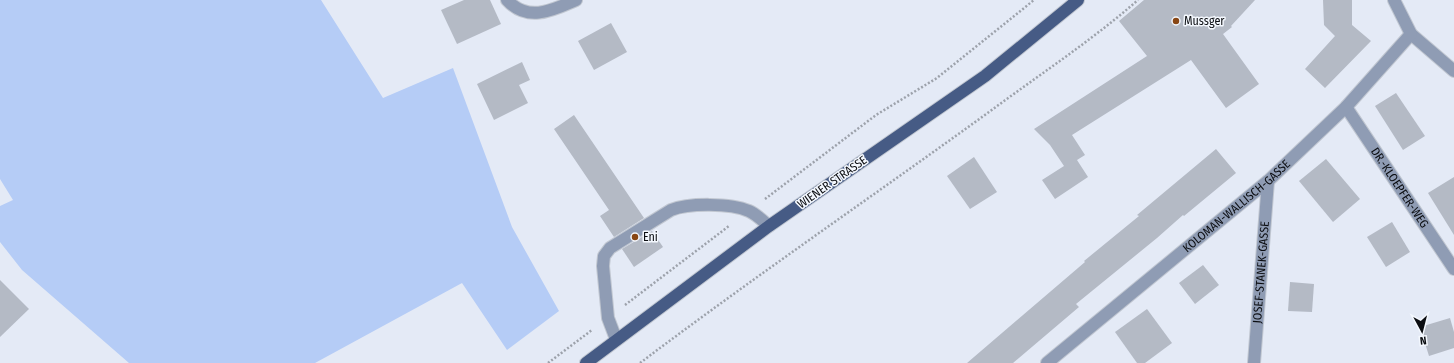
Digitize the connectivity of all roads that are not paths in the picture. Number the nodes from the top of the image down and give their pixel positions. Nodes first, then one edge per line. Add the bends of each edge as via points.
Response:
1 (507, 0) edge
2 (576, 0) edge
3 (1078, 0) edge
4 (1394, 0) edge
5 (1411, 34) junction
6 (1454, 71) edge
7 (1346, 107) junction
8 (1268, 181) junction
9 (769, 226) junction
10 (1454, 269) edge
11 (616, 339) junction
12 (586, 363) edge
13 (1047, 363) edge
14 (1254, 363) edge

1 - 2 street via 522,10 544,13
3 - 9 main road, WIENER STRASSE via 985,76
4 - 5 street
5 - 6 street
5 - 7 street, KOLOMAN-WALLISCH-GASSE
7 - 8 street, KOLOMAN-WALLISCH-GASSE
7 - 10 street, DR.-KLOEPFER-WEG
8 - 13 street, KOLOMAN-WALLISCH-GASSE
8 - 14 street, JOSEF-STANEK-GASSE
9 - 11 main road, WIENER STRASSE
9 - 11 street via 749,211 728,206 677,208 610,248 604,256 603,266 608,318
11 - 12 main road, WIENER STRASSE

